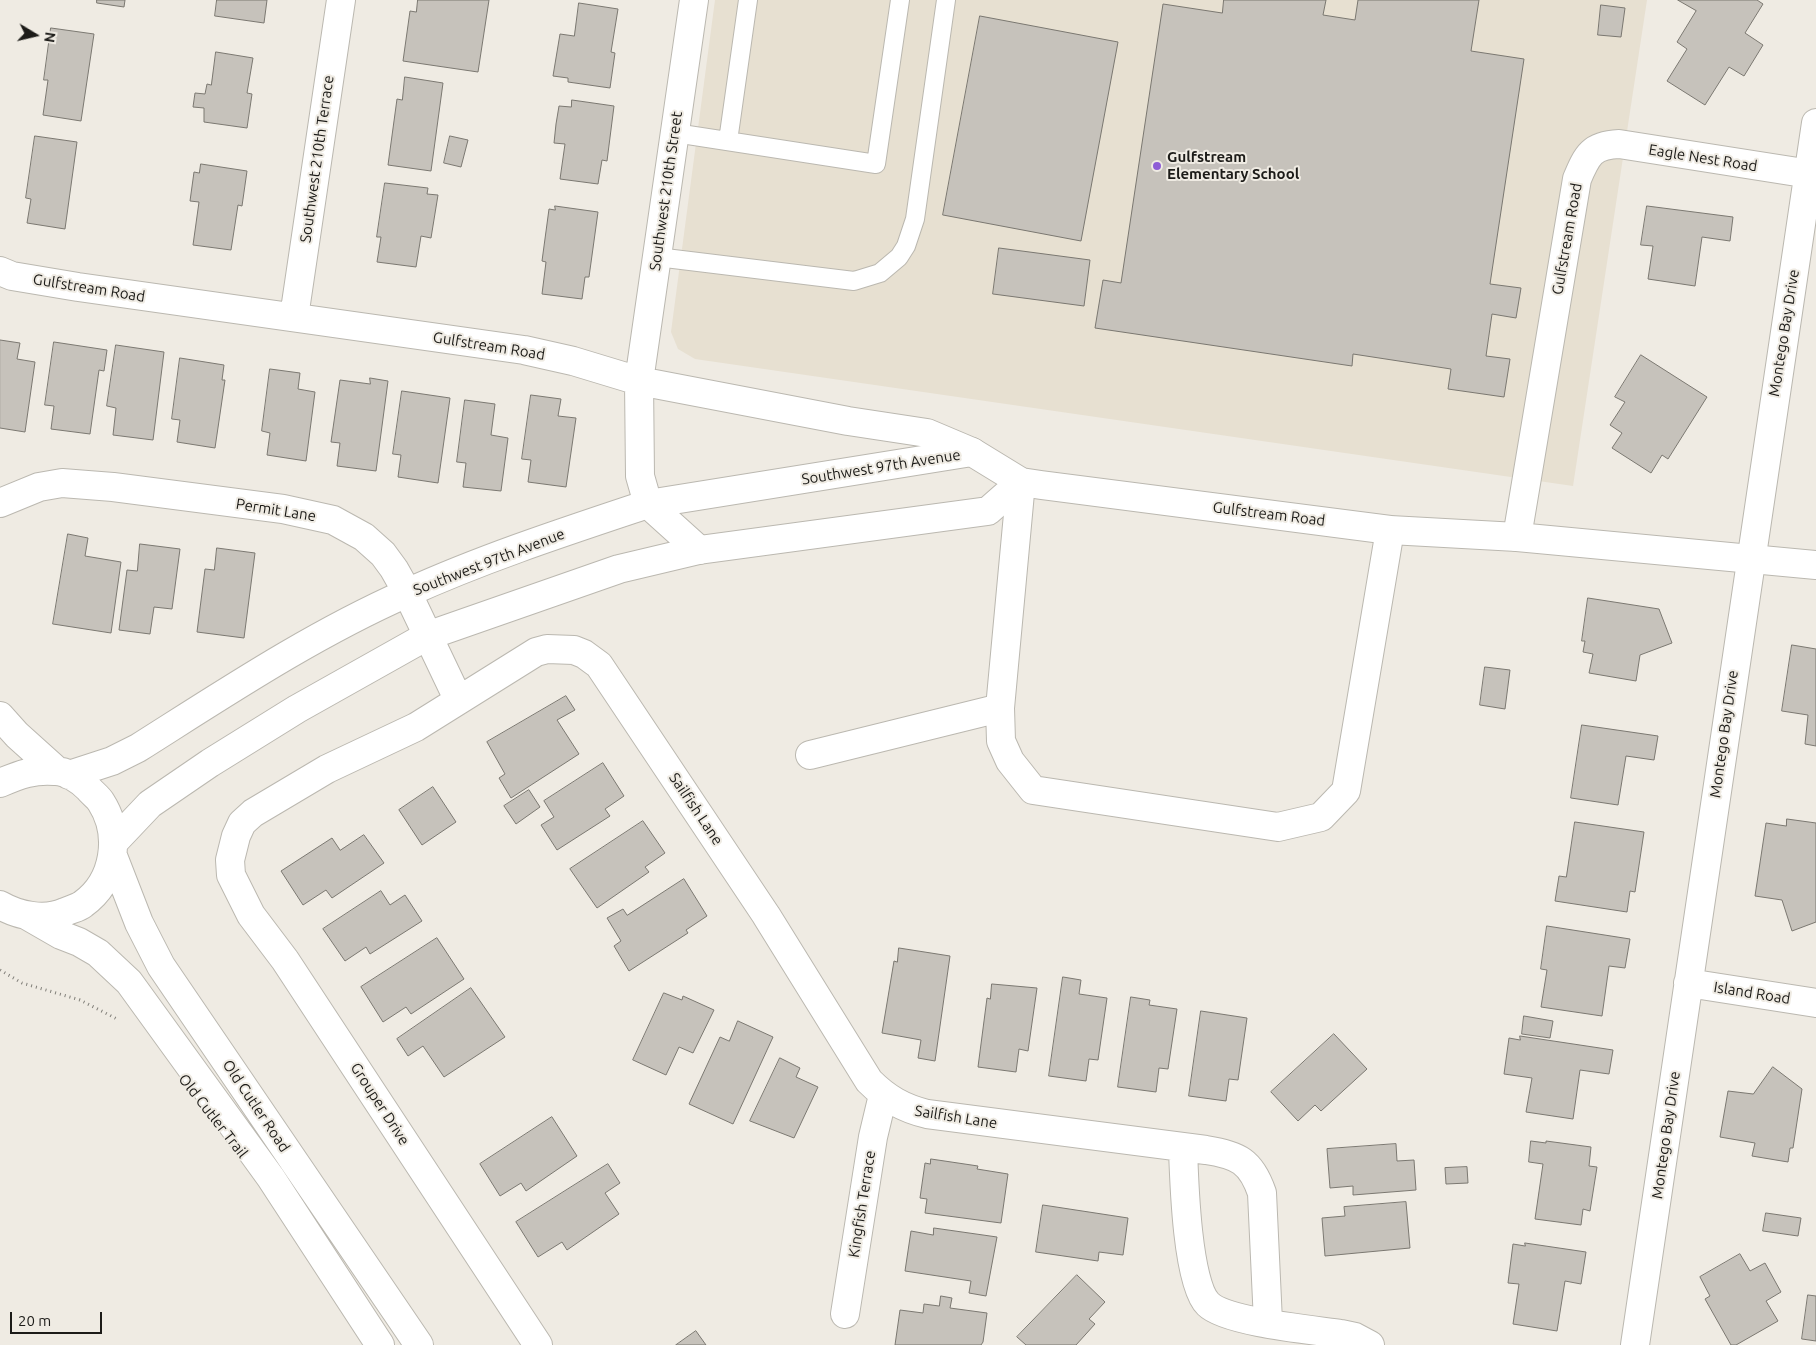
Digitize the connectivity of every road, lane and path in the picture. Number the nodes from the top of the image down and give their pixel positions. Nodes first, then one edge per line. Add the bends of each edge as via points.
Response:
1 (340, 0) edge
2 (694, 0) edge
3 (748, 0) edge
4 (900, 0) edge
5 (946, 0) edge
6 (1816, 123) edge
7 (675, 133) junction
8 (728, 141) junction
9 (1592, 151) joint
10 (1812, 175) edge
11 (657, 257) junction
12 (0, 271) edge
13 (294, 318) junction
14 (639, 381) junction
15 (972, 452) junction
16 (1021, 482) junction
17 (0, 503) edge
18 (648, 504) junction
19 (1390, 530) junction
20 (1517, 538) junction
21 (698, 550) junction
22 (1750, 559) junction
23 (1816, 565) edge
24 (407, 592) junction
25 (427, 636) junction
26 (458, 699) junction
27 (1000, 708) junction
28 (0, 716) edge
29 (810, 755) dead end
30 (63, 773) junction
31 (0, 783) edge
32 (114, 849) junction
33 (0, 905) edge
34 (28, 916) junction
35 (0, 970) edge
36 (1688, 983) junction
37 (1816, 1003) edge
38 (126, 1024) dead end
39 (883, 1095) junction
40 (1183, 1148) junction
41 (845, 1314) dead end
42 (1268, 1322) junction
43 (380, 1345) edge
44 (418, 1345) edge
45 (538, 1345) edge
46 (1370, 1345) edge
47 (1635, 1345) edge

1 - 13 street, Southwest 210th Terrace
2 - 7 street, Southwest 210th Street
3 - 8 lane
4 - 8 lane via 876,164
5 - 11 lane via 915,219 906,246 891,265 866,279 836,281
6 - 10 street, Montego Bay Drive
7 - 8 lane
7 - 11 street, Southwest 210th Street
9 - 10 street, Eagle Nest Road via 1603,145 1620,144
9 - 20 street, Gulfstream Road via 1577,179
10 - 22 street, Montego Bay Drive
11 - 14 street, Southwest 210th Street
12 - 13 street, Gulfstream Road via 78,287
13 - 14 street, Gulfstream Road via 524,350
14 - 15 street, Gulfstream Road via 927,433
14 - 18 street, Southwest 210th Street via 640,476
15 - 16 street, Southwest 97th Avenue
15 - 18 street, Southwest 97th Avenue
16 - 19 street, Gulfstream Road
16 - 21 street via 988,511
16 - 27 street
17 - 24 street, Permit Lane via 39,487 62,483 128,488 315,515 333,520 364,537 383,554
18 - 21 street
18 - 24 street, Southwest 97th Avenue
19 - 20 street, Gulfstream Road
19 - 27 street via 1346,791 1321,818 1278,827 1034,790 1010,761 1002,741
20 - 22 street, Gulfstream Road
21 - 25 street via 620,569
22 - 23 street, Gulfstream Road
22 - 36 street, Montego Bay Drive
24 - 25 street, Permit Lane
24 - 30 street, Southwest 97th Avenue via 292,653 138,748 112,760
25 - 26 street, Permit Lane
25 - 32 street via 297,709 202,768 150,804
26 - 39 street, Sailfish Lane via 536,652 547,649 574,650 599,665 766,915 869,1081
26 - 45 street, Grouper Drive via 416,726 327,769 253,813 236,836 230,860 231,875 251,915
27 - 29 street
28 - 30 street via 16,735
30 - 31 street, Southwest 97th Avenue via 25,772
30 - 32 street, Old Cutler Road via 80,781 101,801 112,828
32 - 34 street via 103,883 83,904 57,916
32 - 44 street, Old Cutler Road via 139,923 161,966
33 - 34 street
34 - 43 street, Old Cutler Road via 98,953 129,982 271,1178
35 - 38 path via 22,983 80,1000
36 - 37 street, Island Road
36 - 47 street, Montego Bay Drive
39 - 40 street, Sailfish Lane via 910,1110 927,1114
39 - 41 street, Kingfish Terrace via 873,1137
40 - 42 street via 1194,1271 1202,1298 1223,1313
40 - 42 street, Sailfish Lane via 1234,1156 1243,1161 1256,1177 1262,1193 1264,1216
42 - 46 street via 1348,1336

